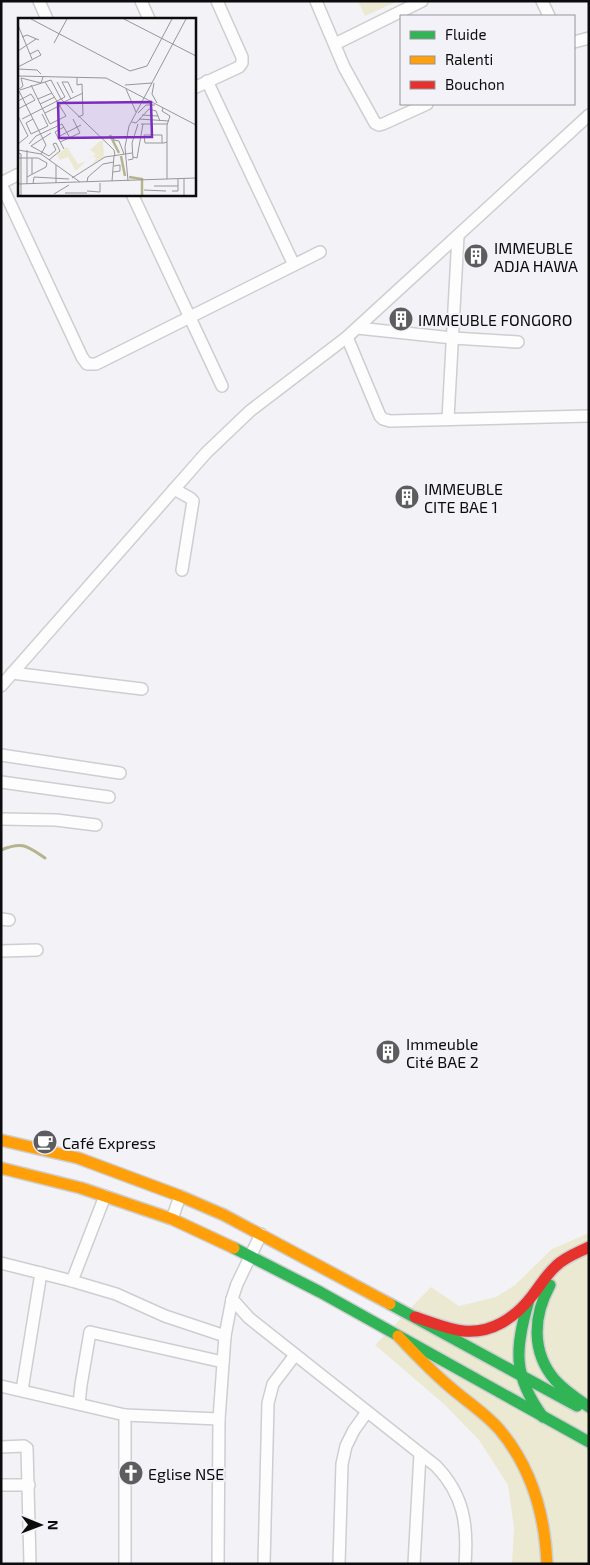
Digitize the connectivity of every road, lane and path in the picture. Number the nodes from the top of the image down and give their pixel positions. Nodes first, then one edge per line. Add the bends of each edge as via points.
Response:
1 (39, 1) edge
2 (141, 1) edge
3 (217, 1) edge
4 (316, 1) edge
5 (422, 1) edge
6 (542, 1) edge
7 (549, 15) edge
8 (47, 18) edge
9 (149, 18) edge
10 (589, 38) edge
11 (575, 42) edge
12 (335, 44) junction
13 (207, 81) junction
14 (195, 87) edge
15 (425, 105) edge
16 (589, 116) edge
17 (18, 174) edge
18 (1, 183) edge
19 (132, 195) edge
20 (458, 236) junction
21 (320, 252) dead end
22 (294, 265) junction
23 (190, 317) junction
24 (357, 328) junction
25 (347, 337) junction
26 (452, 338) junction
27 (518, 342) dead end
28 (222, 386) dead end
29 (589, 416) edge
30 (448, 420) junction
31 (174, 490) junction
32 (182, 570) dead end
33 (12, 673) junction
34 (1, 686) edge
35 (142, 689) dead end
36 (1, 755) edge
37 (120, 773) dead end
38 (1, 782) edge
39 (110, 797) dead end
40 (1, 819) edge
41 (96, 825) dead end
42 (37, 950) dead end
43 (1, 951) edge
44 (1, 1140) edge
45 (1, 1168) edge
46 (105, 1196) junction
47 (180, 1196) junction
48 (172, 1219) junction
49 (261, 1234) junction
50 (589, 1247) edge
51 (250, 1256) junction
52 (589, 1256) edge
53 (1, 1262) edge
54 (41, 1273) junction
55 (72, 1281) junction
56 (530, 1298) junction
57 (232, 1299) junction
58 (415, 1317) junction
59 (225, 1336) junction
60 (398, 1336) junction
61 (295, 1355) junction
62 (223, 1362) junction
63 (520, 1376) junction
64 (1, 1386) edge
65 (22, 1390) junction
66 (79, 1404) junction
67 (589, 1407) edge
68 (367, 1412) junction
69 (589, 1412) edge
70 (125, 1415) junction
71 (543, 1416) junction
72 (219, 1419) junction
73 (589, 1442) edge
74 (1, 1447) edge
75 (420, 1454) junction
76 (1, 1485) edge
77 (28, 1485) junction
78 (30, 1564) edge
79 (125, 1564) edge
80 (218, 1564) edge
81 (264, 1564) edge
82 (339, 1564) edge
83 (414, 1564) edge
84 (465, 1564) edge
85 (547, 1564) edge

1 - 8 street
2 - 9 street
3 - 13 street via 242,62 239,67
4 - 12 street
5 - 12 street
6 - 7 street
10 - 11 street
12 - 15 street via 375,123 383,124
13 - 14 street
13 - 22 street
16 - 20 street
17 - 18 street
18 - 23 street via 87,364 96,364
19 - 23 street
20 - 24 street
20 - 26 street
21 - 22 street
22 - 23 street
23 - 28 street
24 - 25 street
24 - 26 street
25 - 30 street via 380,416 390,421
25 - 31 street via 250,411
26 - 27 street
26 - 30 street
29 - 30 street
31 - 32 street via 193,501
31 - 33 street
33 - 34 street
33 - 35 street
36 - 37 street
38 - 39 street
40 - 41 street
42 - 43 street
44 - 47 main road via 78,1158
45 - 46 main road
46 - 48 main road
46 - 55 street
47 - 48 street
47 - 49 main road
48 - 51 main road
49 - 51 street
49 - 58 main road
50 - 56 main road via 556,1266
51 - 57 street
51 - 60 main road
52 - 67 main road via 566,1268 552,1282 539,1308 537,1327 538,1345 550,1373
53 - 54 street
54 - 55 street
54 - 65 street
55 - 59 street via 116,1294 165,1316
56 - 58 main road via 504,1323 478,1332 462,1331
56 - 63 main road via 518,1351
57 - 59 street
57 - 61 street via 249,1318
58 - 63 main road
59 - 62 street
60 - 71 main road
60 - 85 main road via 442,1381 499,1429 512,1446 530,1480 542,1515
61 - 68 street
61 - 81 street via 273,1384 268,1403
62 - 66 street via 90,1332
62 - 72 street
63 - 69 main road
63 - 71 main road via 530,1399
64 - 65 street
65 - 66 street
66 - 70 street
68 - 75 street
68 - 82 street via 346,1446 342,1464
70 - 72 street
70 - 79 street
71 - 73 main road
72 - 80 street
74 - 77 street via 27,1448
75 - 83 street
75 - 84 street via 448,1479 457,1495 464,1515
76 - 77 street
77 - 78 street

